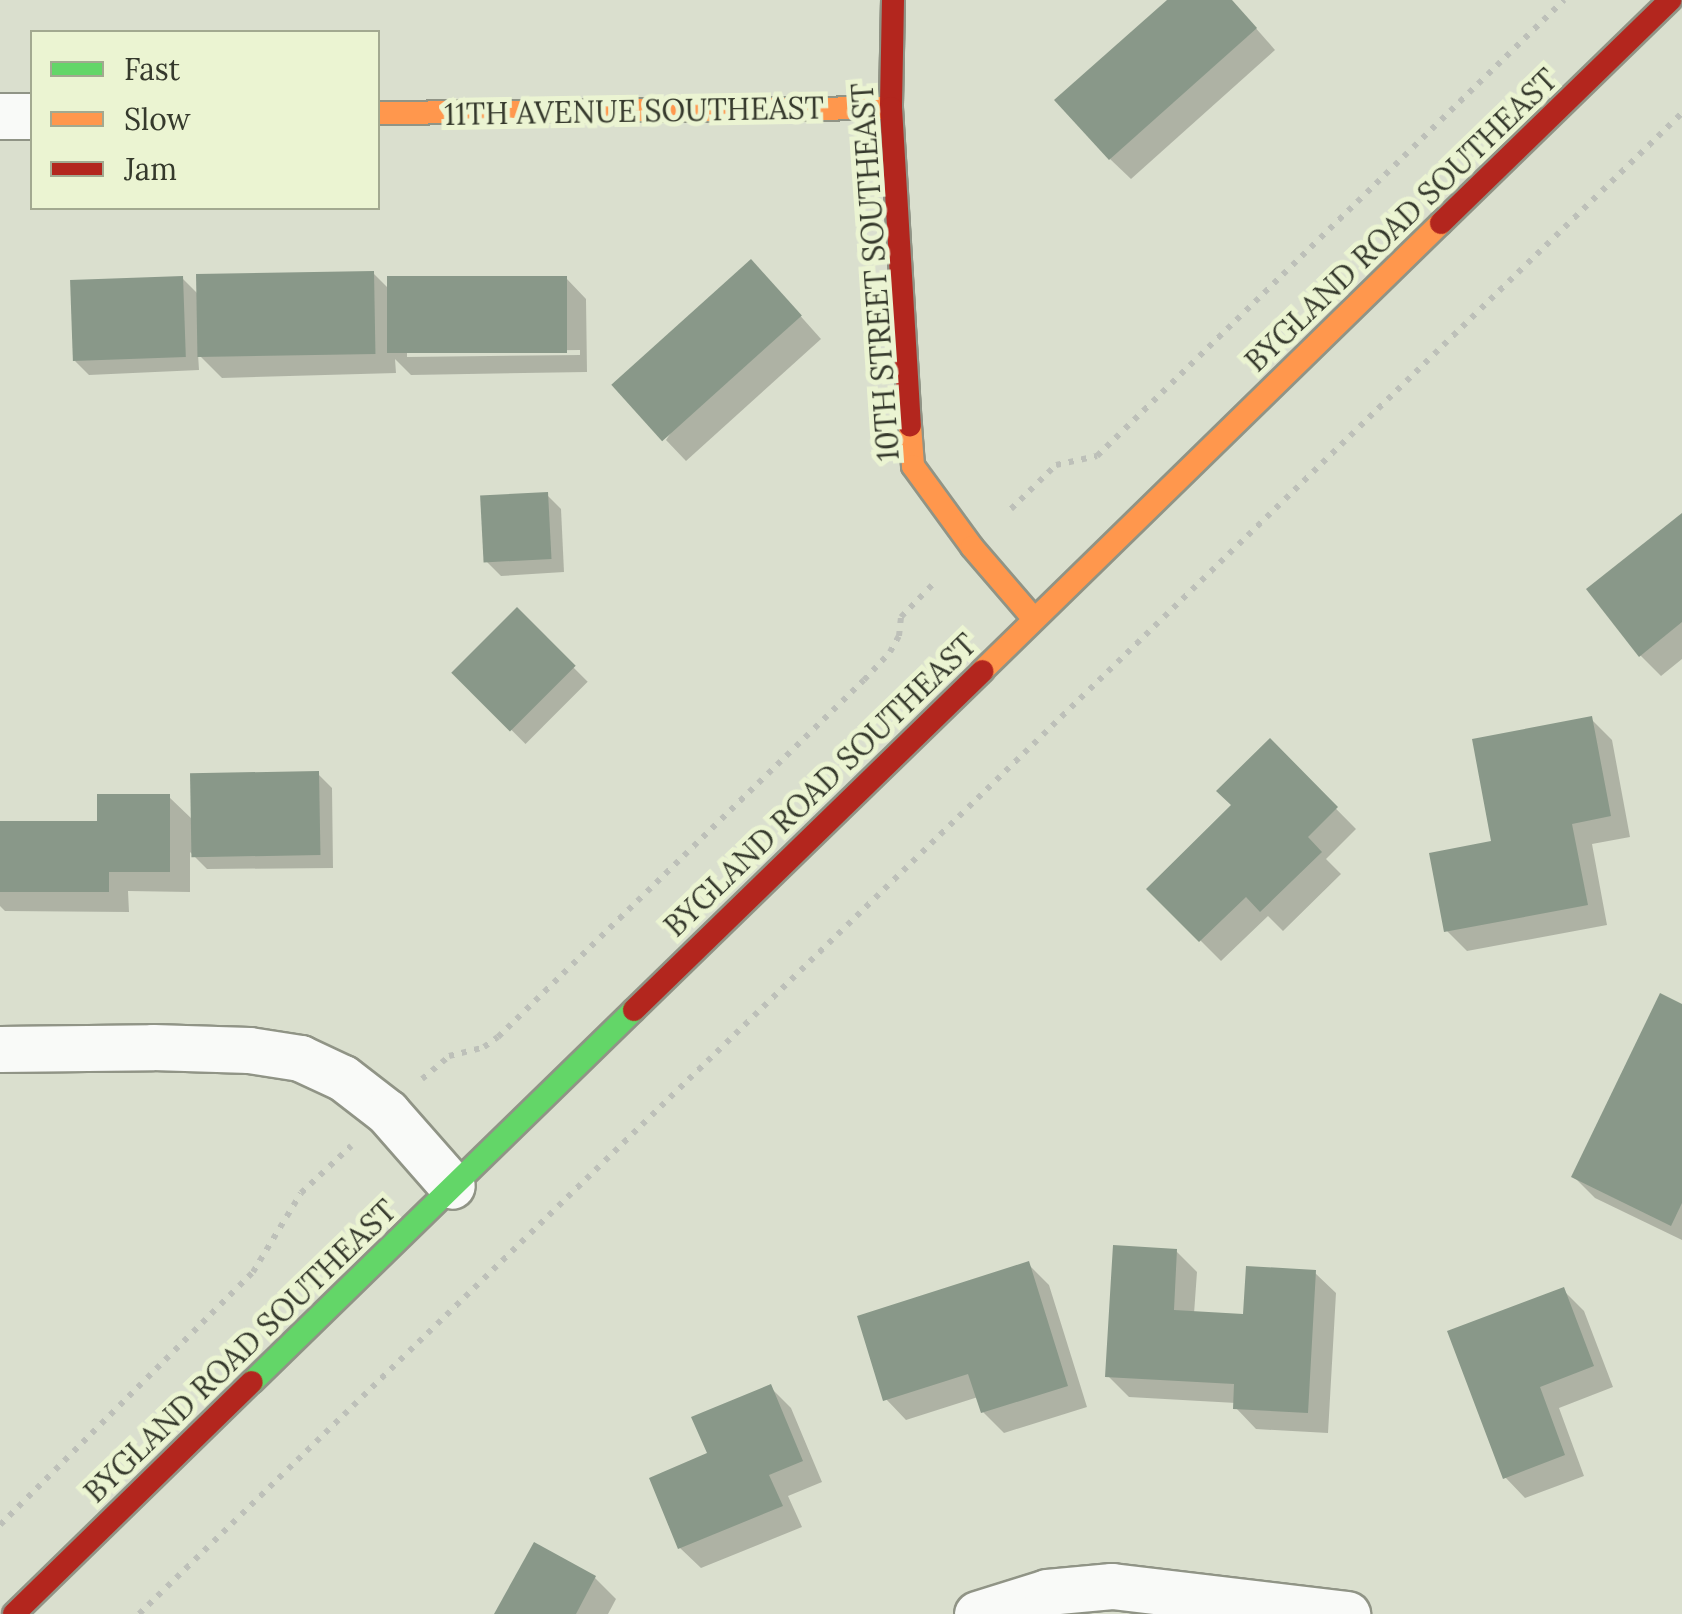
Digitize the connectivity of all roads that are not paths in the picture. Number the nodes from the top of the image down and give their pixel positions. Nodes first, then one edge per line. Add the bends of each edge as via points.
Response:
1 (893, 0) edge
2 (1670, 0) edge
3 (892, 108) junction
4 (380, 113) edge
5 (0, 116) edge
6 (30, 116) edge
7 (1034, 619) junction
8 (0, 1050) edge
9 (452, 1186) junction
10 (14, 1614) edge
11 (977, 1614) edge
12 (1347, 1614) edge

1 - 3 street, 10TH STREET SOUTHEAST
2 - 7 street, BYGLAND ROAD SOUTHEAST
3 - 4 street, 11TH AVENUE SOUTHEAST
3 - 7 street, 10TH STREET SOUTHEAST via 913,466
5 - 6 street
7 - 9 street, BYGLAND ROAD SOUTHEAST
8 - 9 street via 153,1047 300,1058 343,1078 387,1112
9 - 10 street, BYGLAND ROAD SOUTHEAST
11 - 12 street via 1047,1592 1112,1586

